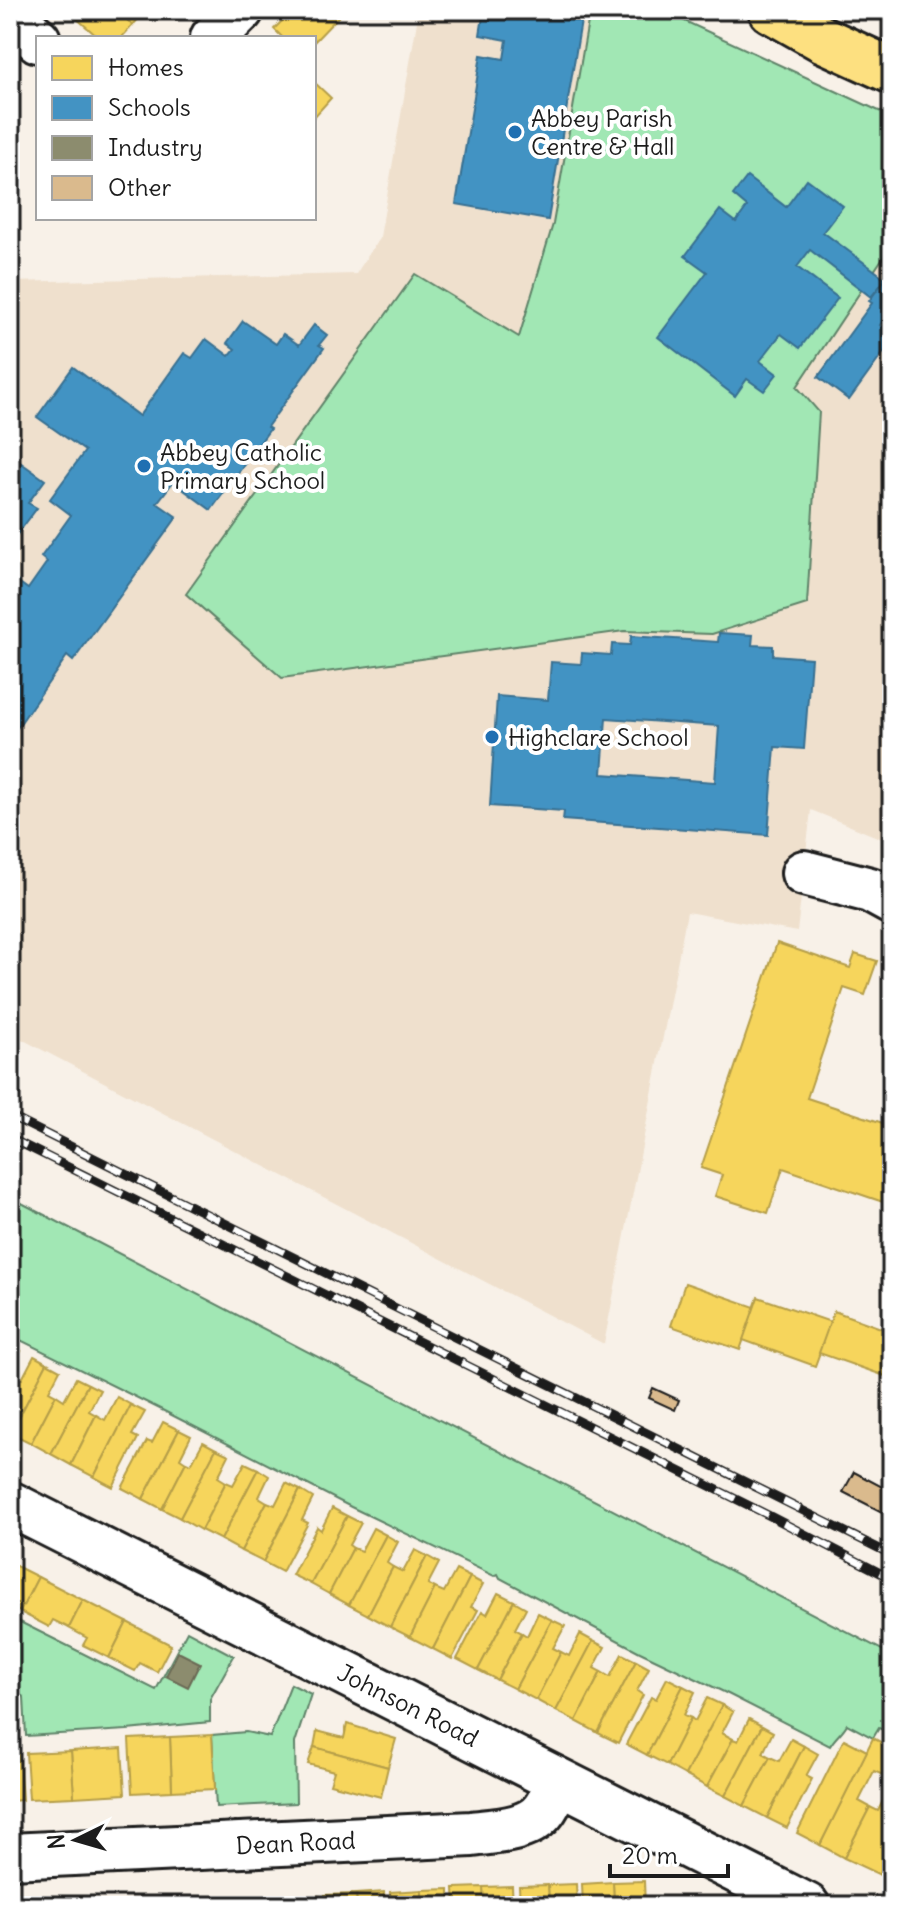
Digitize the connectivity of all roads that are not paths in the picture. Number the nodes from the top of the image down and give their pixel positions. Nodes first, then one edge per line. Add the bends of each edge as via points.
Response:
1 (241, 10) edge
2 (771, 10) edge
3 (10, 15) edge
4 (215, 36) edge
5 (36, 38) edge
6 (892, 71) edge
7 (804, 873) dead end
8 (892, 902) edge
9 (10, 1504) edge
10 (559, 1782) junction
11 (10, 1856) edge
12 (807, 1906) edge

1 - 4 street
2 - 6 main road
3 - 5 street
7 - 8 street via 870,890
9 - 10 street, Johnson Road
10 - 11 street, Dean Road via 534,1819 472,1834
10 - 12 street, Johnson Road

